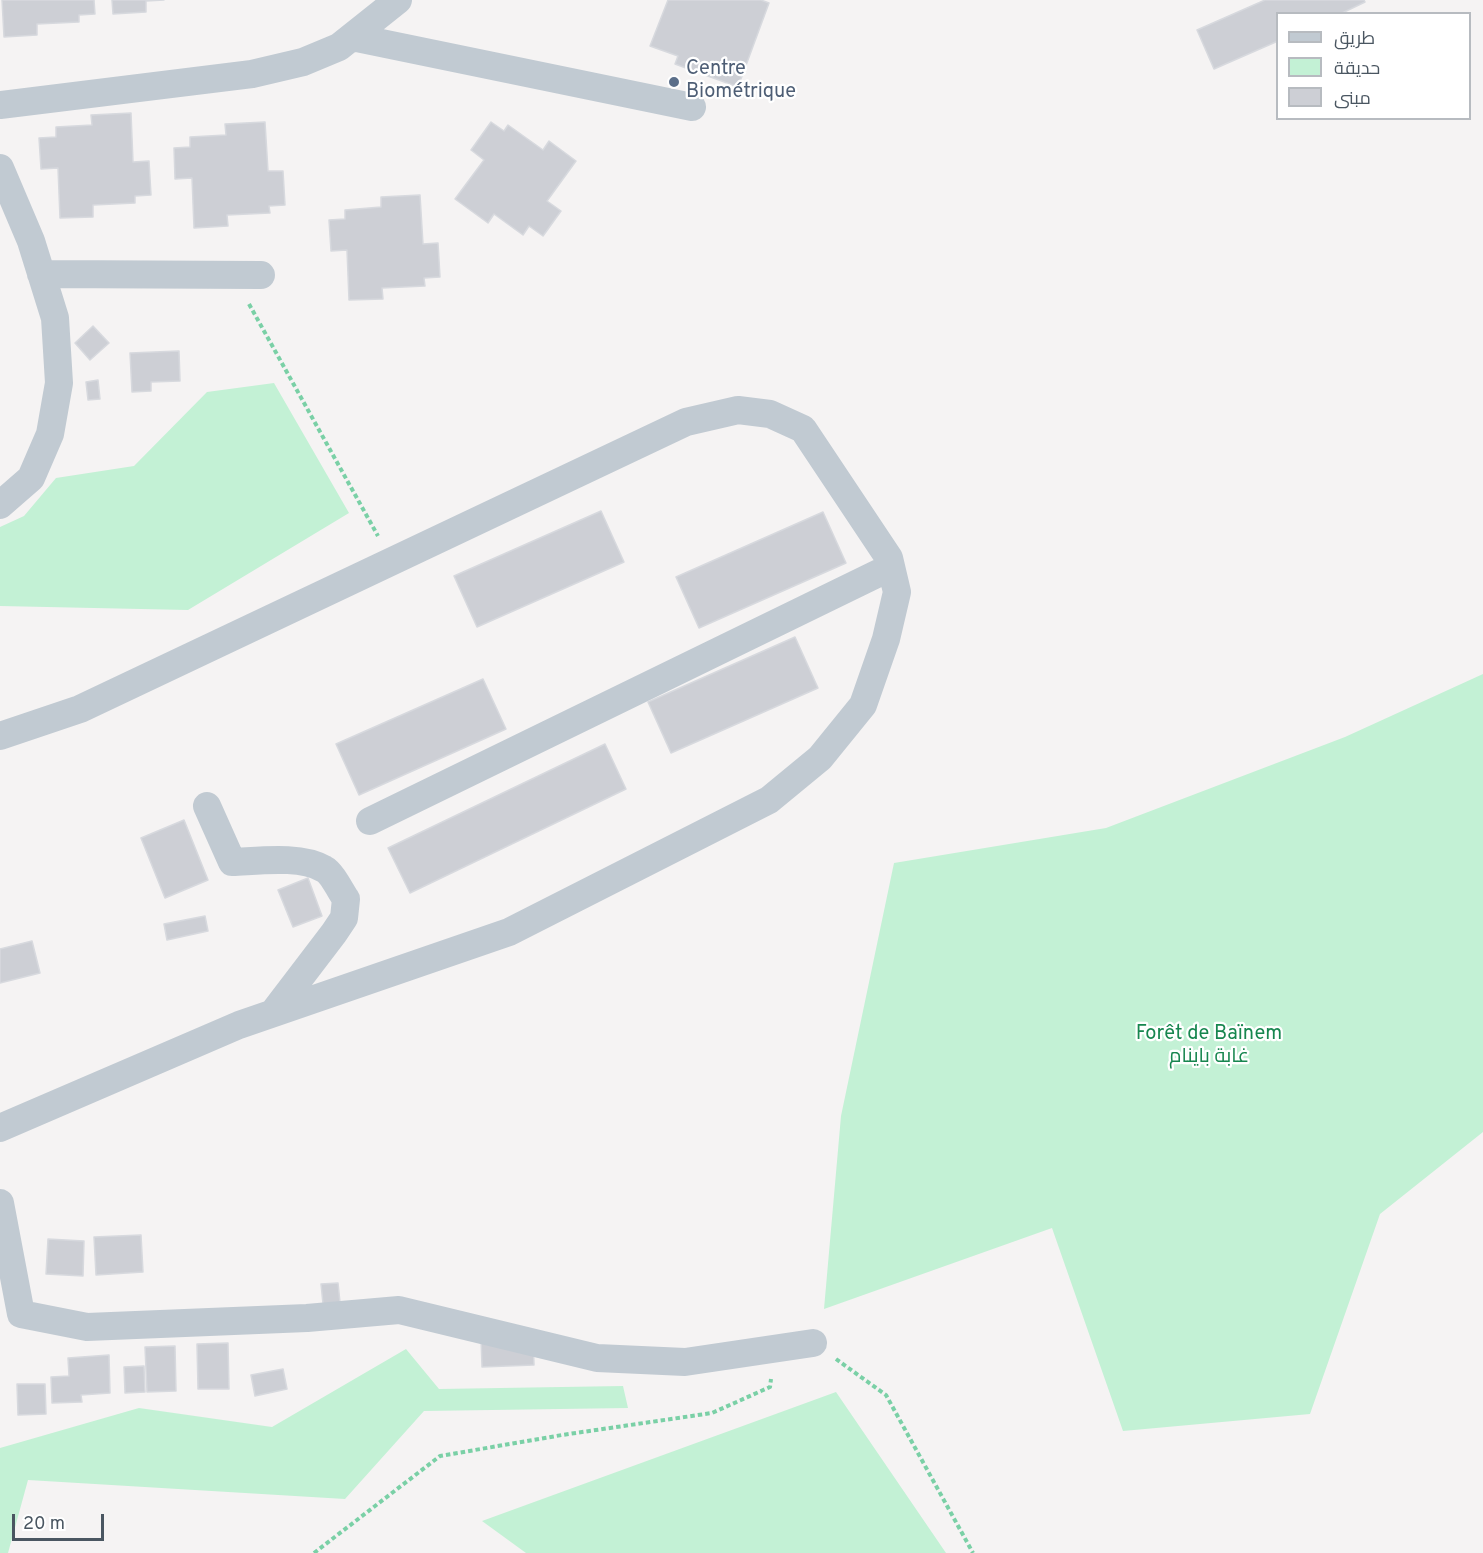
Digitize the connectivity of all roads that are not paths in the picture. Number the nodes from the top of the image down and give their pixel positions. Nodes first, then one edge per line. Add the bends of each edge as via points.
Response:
1 (397, 0) edge
2 (352, 37) junction
3 (0, 105) edge
4 (692, 107) dead end
5 (0, 168) edge
6 (41, 274) junction
7 (261, 275) dead end
8 (0, 505) edge
9 (891, 567) junction
10 (0, 736) edge
11 (207, 807) dead end
12 (370, 821) dead end
13 (273, 1013) junction
14 (0, 1128) edge
15 (0, 1203) edge
16 (813, 1343) road end

1 - 2 street
2 - 3 street via 303,62 252,74
2 - 4 street
5 - 6 street
6 - 7 street
6 - 8 street via 55,318 59,383 50,434 32,478
9 - 10 street via 889,558 803,429 770,414 738,410 686,422 80,709
9 - 12 street
9 - 13 street via 897,592 864,705 820,758 769,800 509,932
11 - 13 street via 232,862 312,864 326,870 346,899 344,918
13 - 14 street
15 - 16 street via 21,1314 87,1327 399,1310 597,1358 685,1362

